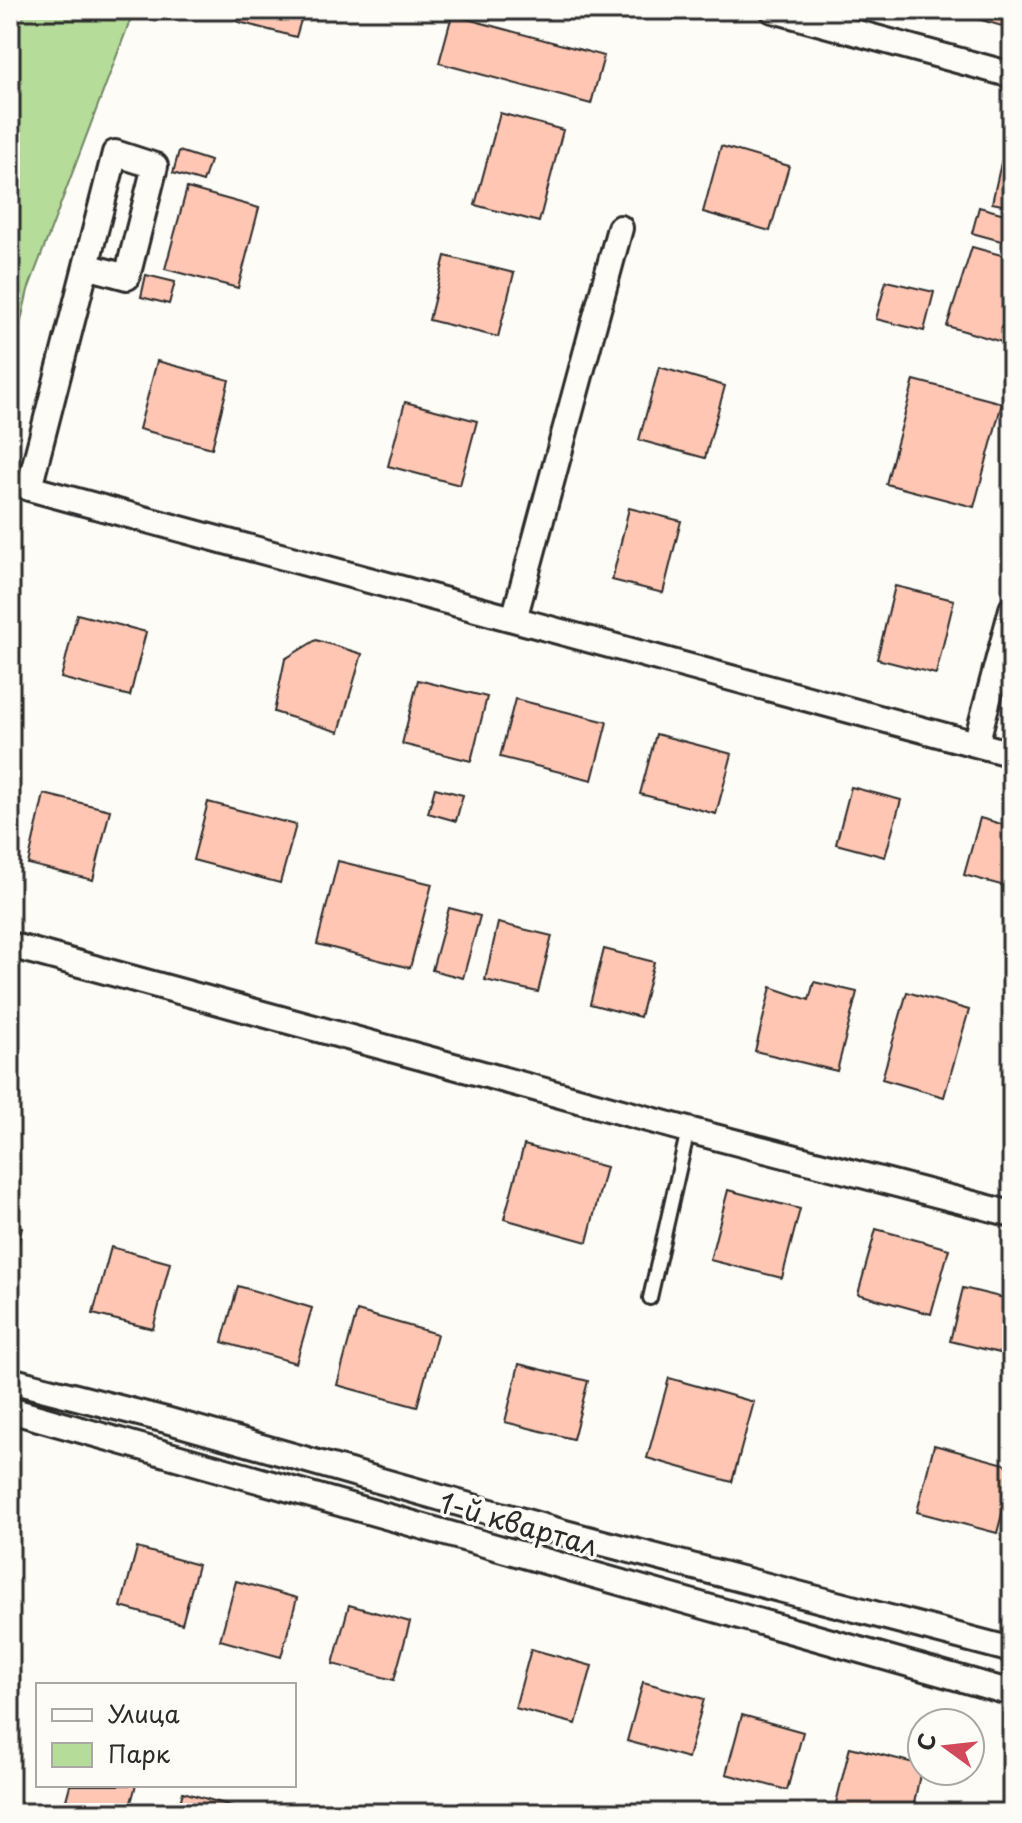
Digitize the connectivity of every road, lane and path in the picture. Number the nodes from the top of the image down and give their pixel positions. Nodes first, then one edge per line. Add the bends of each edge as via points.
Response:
1 (773, 10) edge
2 (1012, 75) edge
3 (620, 228) dead end
4 (86, 266) junction
5 (1012, 609) edge
6 (514, 619) junction
7 (976, 744) junction
8 (1012, 754) edge
9 (10, 945) edge
10 (688, 1130) junction
11 (1012, 1214) edge
12 (650, 1298) dead end
13 (10, 1380) edge
14 (10, 1410) edge
15 (1012, 1650) edge
16 (1012, 1693) edge

1 - 2 street
3 - 6 street
4 - 4 street via 115,153 155,166 127,277
4 - 6 street via 29,488
5 - 7 street
6 - 7 street
7 - 8 street
9 - 10 street
10 - 11 street
10 - 12 lane
13 - 15 street
14 - 16 street, 1-й квартал

